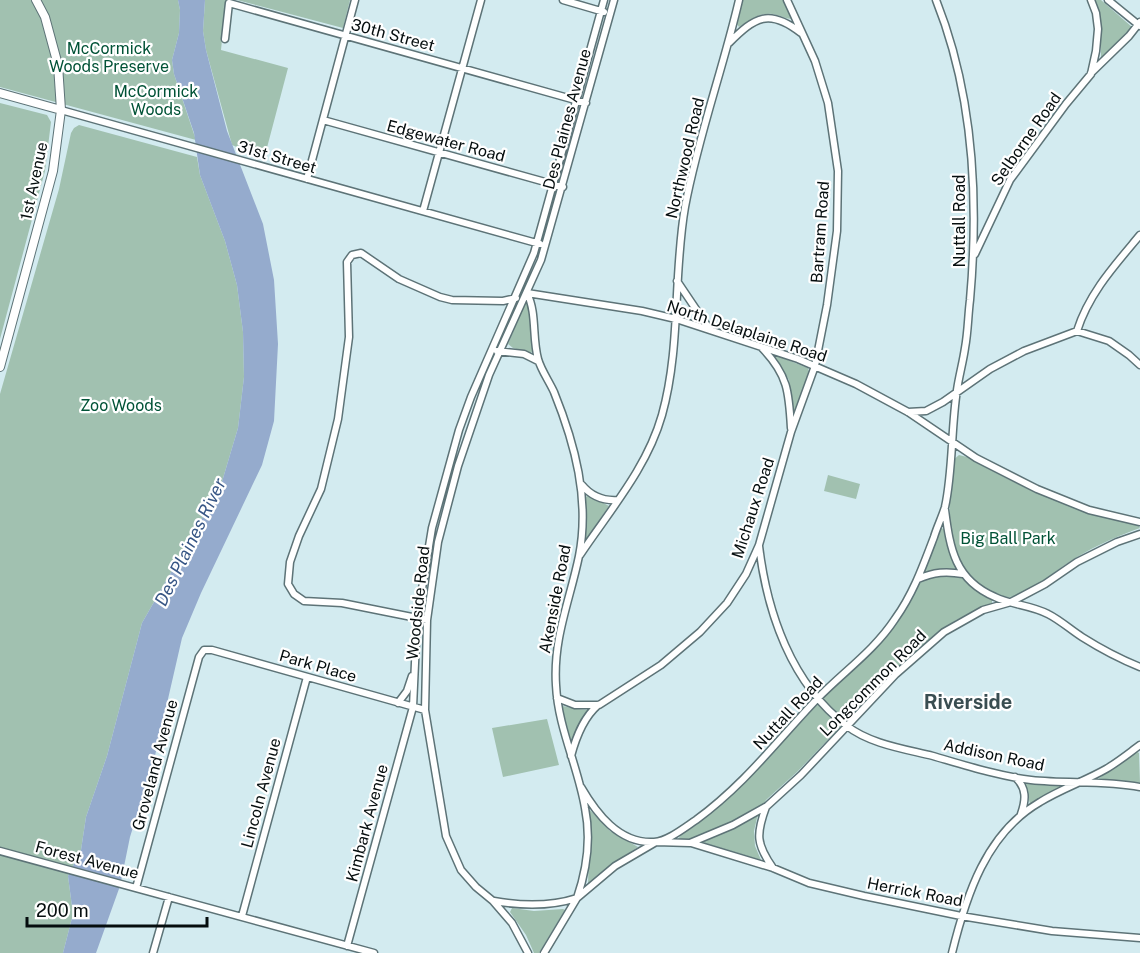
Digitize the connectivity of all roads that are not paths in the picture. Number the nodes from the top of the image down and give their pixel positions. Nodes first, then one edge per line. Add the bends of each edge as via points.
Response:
1 (36, 0) edge
2 (355, 0) edge
3 (481, 0) edge
4 (563, 0) edge
5 (604, 0) edge
6 (614, 0) edge
7 (739, 0) edge
8 (787, 0) edge
9 (936, 0) edge
10 (1090, 0) edge
11 (1108, 0) edge
12 (601, 11) junction
13 (610, 13) junction
14 (1139, 24) edge
15 (804, 35) junction
16 (345, 36) junction
17 (225, 39) dead end
18 (729, 44) junction
19 (462, 68) junction
20 (1091, 74) junction
21 (0, 93) edge
22 (576, 100) junction
23 (586, 103) junction
24 (61, 110) junction
25 (323, 120) junction
26 (440, 153) junction
27 (308, 179) junction
28 (553, 184) junction
29 (563, 187) junction
30 (423, 211) junction
31 (1140, 235) edge
32 (537, 243) junction
33 (546, 245) junction
34 (974, 257) junction
35 (676, 281) junction
36 (527, 293) junction
37 (513, 300) junction
38 (675, 320) junction
39 (710, 330) junction
40 (1077, 331) junction
41 (760, 346) junction
42 (490, 350) junction
43 (500, 351) junction
44 (538, 361) junction
45 (1140, 365) edge
46 (815, 366) junction
47 (0, 367) edge
48 (957, 391) junction
49 (908, 412) junction
50 (791, 432) junction
51 (952, 443) junction
52 (581, 485) junction
53 (618, 500) junction
54 (945, 508) junction
55 (1140, 522) edge
56 (1140, 534) edge
57 (759, 545) junction
58 (579, 556) junction
59 (963, 574) junction
60 (918, 579) junction
61 (1011, 602) junction
62 (417, 619) junction
63 (427, 620) junction
64 (204, 650) joint
65 (415, 666) junction
66 (1140, 667) edge
67 (307, 677) junction
68 (557, 698) junction
69 (817, 698) junction
70 (398, 702) junction
71 (599, 705) junction
72 (413, 707) junction
73 (425, 710) junction
74 (847, 726) junction
75 (1140, 745) edge
76 (571, 756) junction
77 (1015, 777) junction
78 (1080, 782) junction
79 (580, 787) junction
80 (1140, 787) edge
81 (767, 806) junction
82 (1020, 817) junction
83 (656, 842) junction
84 (690, 843) junction
85 (0, 851) edge
86 (773, 868) junction
87 (136, 888) junction
88 (169, 897) junction
89 (577, 898) junction
90 (493, 901) junction
91 (242, 916) junction
92 (961, 916) junction
93 (1140, 938) edge
94 (347, 946) junction
95 (153, 953) edge
96 (374, 953) edge
97 (528, 953) edge
98 (544, 953) edge
99 (952, 953) edge

1 - 24 main road, 1st Avenue via 45,17 58,65
2 - 16 street
3 - 19 street
4 - 12 street
5 - 12 street, Des Plaines Avenue
6 - 13 street, Des Plaines Avenue
7 - 18 street, Northwood Road
8 - 15 street, Bartram Road
9 - 34 street, Nuttall Road via 947,26 970,132
10 - 20 street via 1098,29
11 - 14 street
12 - 13 street
12 - 22 street, Des Plaines Avenue
13 - 23 street, Des Plaines Avenue
14 - 20 street, Selborne Road
15 - 18 street, Northwood Road via 783,21 764,17 751,23
15 - 46 street, Bartram Road via 828,103 838,171 834,262
16 - 17 street, 30th Street via 229,3
16 - 19 street, 30th Street
16 - 25 street
18 - 35 street, Northwood Road via 690,182
19 - 22 street, 30th Street
19 - 26 street
20 - 34 street, Selborne Road via 1010,180
21 - 24 main road, 31st Street
22 - 23 street, 30th Street
22 - 28 street, Des Plaines Avenue
23 - 29 street, Des Plaines Avenue
24 - 27 street, 31st Street
24 - 47 main road, 1st Avenue via 53,171
25 - 26 street, Edgewater Road
25 - 27 street
26 - 28 street, Edgewater Road
26 - 30 street
27 - 30 street, 31st Street
28 - 29 street, Edgewater Road
28 - 32 street, Des Plaines Avenue
29 - 33 street, Des Plaines Avenue
30 - 32 street, 31st Street
31 - 40 street via 1105,277 1084,310
32 - 33 street, 31st Street
32 - 37 street, Woodside Road
33 - 36 street, Woodside Road
34 - 48 street, Nuttall Road
35 - 38 street, Northwood Road
35 - 39 street
36 - 37 street
36 - 38 street, North Delaplaine Road
36 - 43 street, Woodside Road
36 - 44 street, Akenside Road via 532,302
37 - 42 street, Woodside Road
37 - 62 street via 440,297 399,279 361,253 352,255 347,262 348,355 339,419 321,489 290,562 288,584 304,601 342,603
38 - 39 street, North Delaplaine Road
38 - 53 street, Northwood Road via 672,369 662,416 647,455
39 - 41 street, North Delaplaine Road
40 - 45 street via 1109,341
40 - 48 street via 1024,351
41 - 46 street, North Delaplaine Road
41 - 50 street, Michaux Road via 786,382
42 - 43 street
42 - 62 street, Woodside Road via 459,430 434,520
43 - 44 street via 524,354
43 - 63 street, Woodside Road via 455,476 438,542
44 - 52 street, Akenside Road via 574,446
46 - 49 street, North Delaplaine Road
46 - 50 street, Michaux Road
48 - 49 street via 926,411
48 - 51 street, Nuttall Road
49 - 51 street, North Delaplaine Road
50 - 57 street, Michaux Road
51 - 54 street, Nuttall Road
51 - 55 street, North Delaplaine Road via 1054,497
52 - 53 street via 597,497
52 - 58 street, Akenside Road
53 - 58 street, Northwood Road
54 - 59 street, Nuttall Road via 953,555
54 - 60 street, Nuttall Road
56 - 61 street, Longcommon Road via 1077,562
57 - 69 street via 763,580 782,639
57 - 71 street, Michaux Road via 728,603 700,632 661,665
58 - 68 street, Akenside Road via 561,624 556,658
59 - 60 street via 945,571
59 - 61 street, Nuttall Road via 985,592
60 - 69 street, Nuttall Road via 883,636
61 - 66 street, Nuttall Road via 1050,615 1107,652
61 - 74 street, Longcommon Road via 983,610 944,632 896,674
62 - 63 street
62 - 65 street, Woodside Road
63 - 73 street, Woodside Road
64 - 67 street, Park Place
64 - 87 street, Groveland Avenue
65 - 70 street via 407,691
65 - 72 street, Woodside Road
67 - 70 street, Park Place
67 - 91 street, Lincoln Avenue
68 - 71 street via 575,705
68 - 76 street, Akenside Road
69 - 74 street
69 - 83 street, Nuttall Road via 748,776 717,804 680,831
70 - 72 street, Park Place
71 - 76 street, Michaux Road via 582,725
72 - 73 street, Park Place
72 - 94 street, Kimbark Avenue
73 - 90 street, Woodside Road via 448,842 461,870
74 - 77 street, Addison Road via 886,743
74 - 81 street, Longcommon Road
75 - 78 street
76 - 79 street, Akenside Road
77 - 78 street, Addison Road
77 - 82 street via 1025,798
78 - 80 street, Addison Road
78 - 82 street
79 - 83 street, Akenside Road via 594,810 616,831
79 - 89 street, Akenside Road via 587,840 586,873
81 - 84 street, Longcommon Road
81 - 86 street via 758,841
82 - 92 street via 984,861
83 - 84 street, Longcommon Road
83 - 89 street via 615,867
84 - 86 street, Herrick Road
85 - 87 street, Forest Avenue
86 - 92 street, Herrick Road via 818,886
87 - 88 street, Forest Avenue
88 - 91 street, Forest Avenue
88 - 95 street
89 - 90 street via 538,905
89 - 98 street
90 - 97 street, Woodside Road via 512,923
91 - 94 street, Forest Avenue
92 - 93 street, Herrick Road via 1052,931
92 - 99 street
94 - 96 street, Forest Avenue

